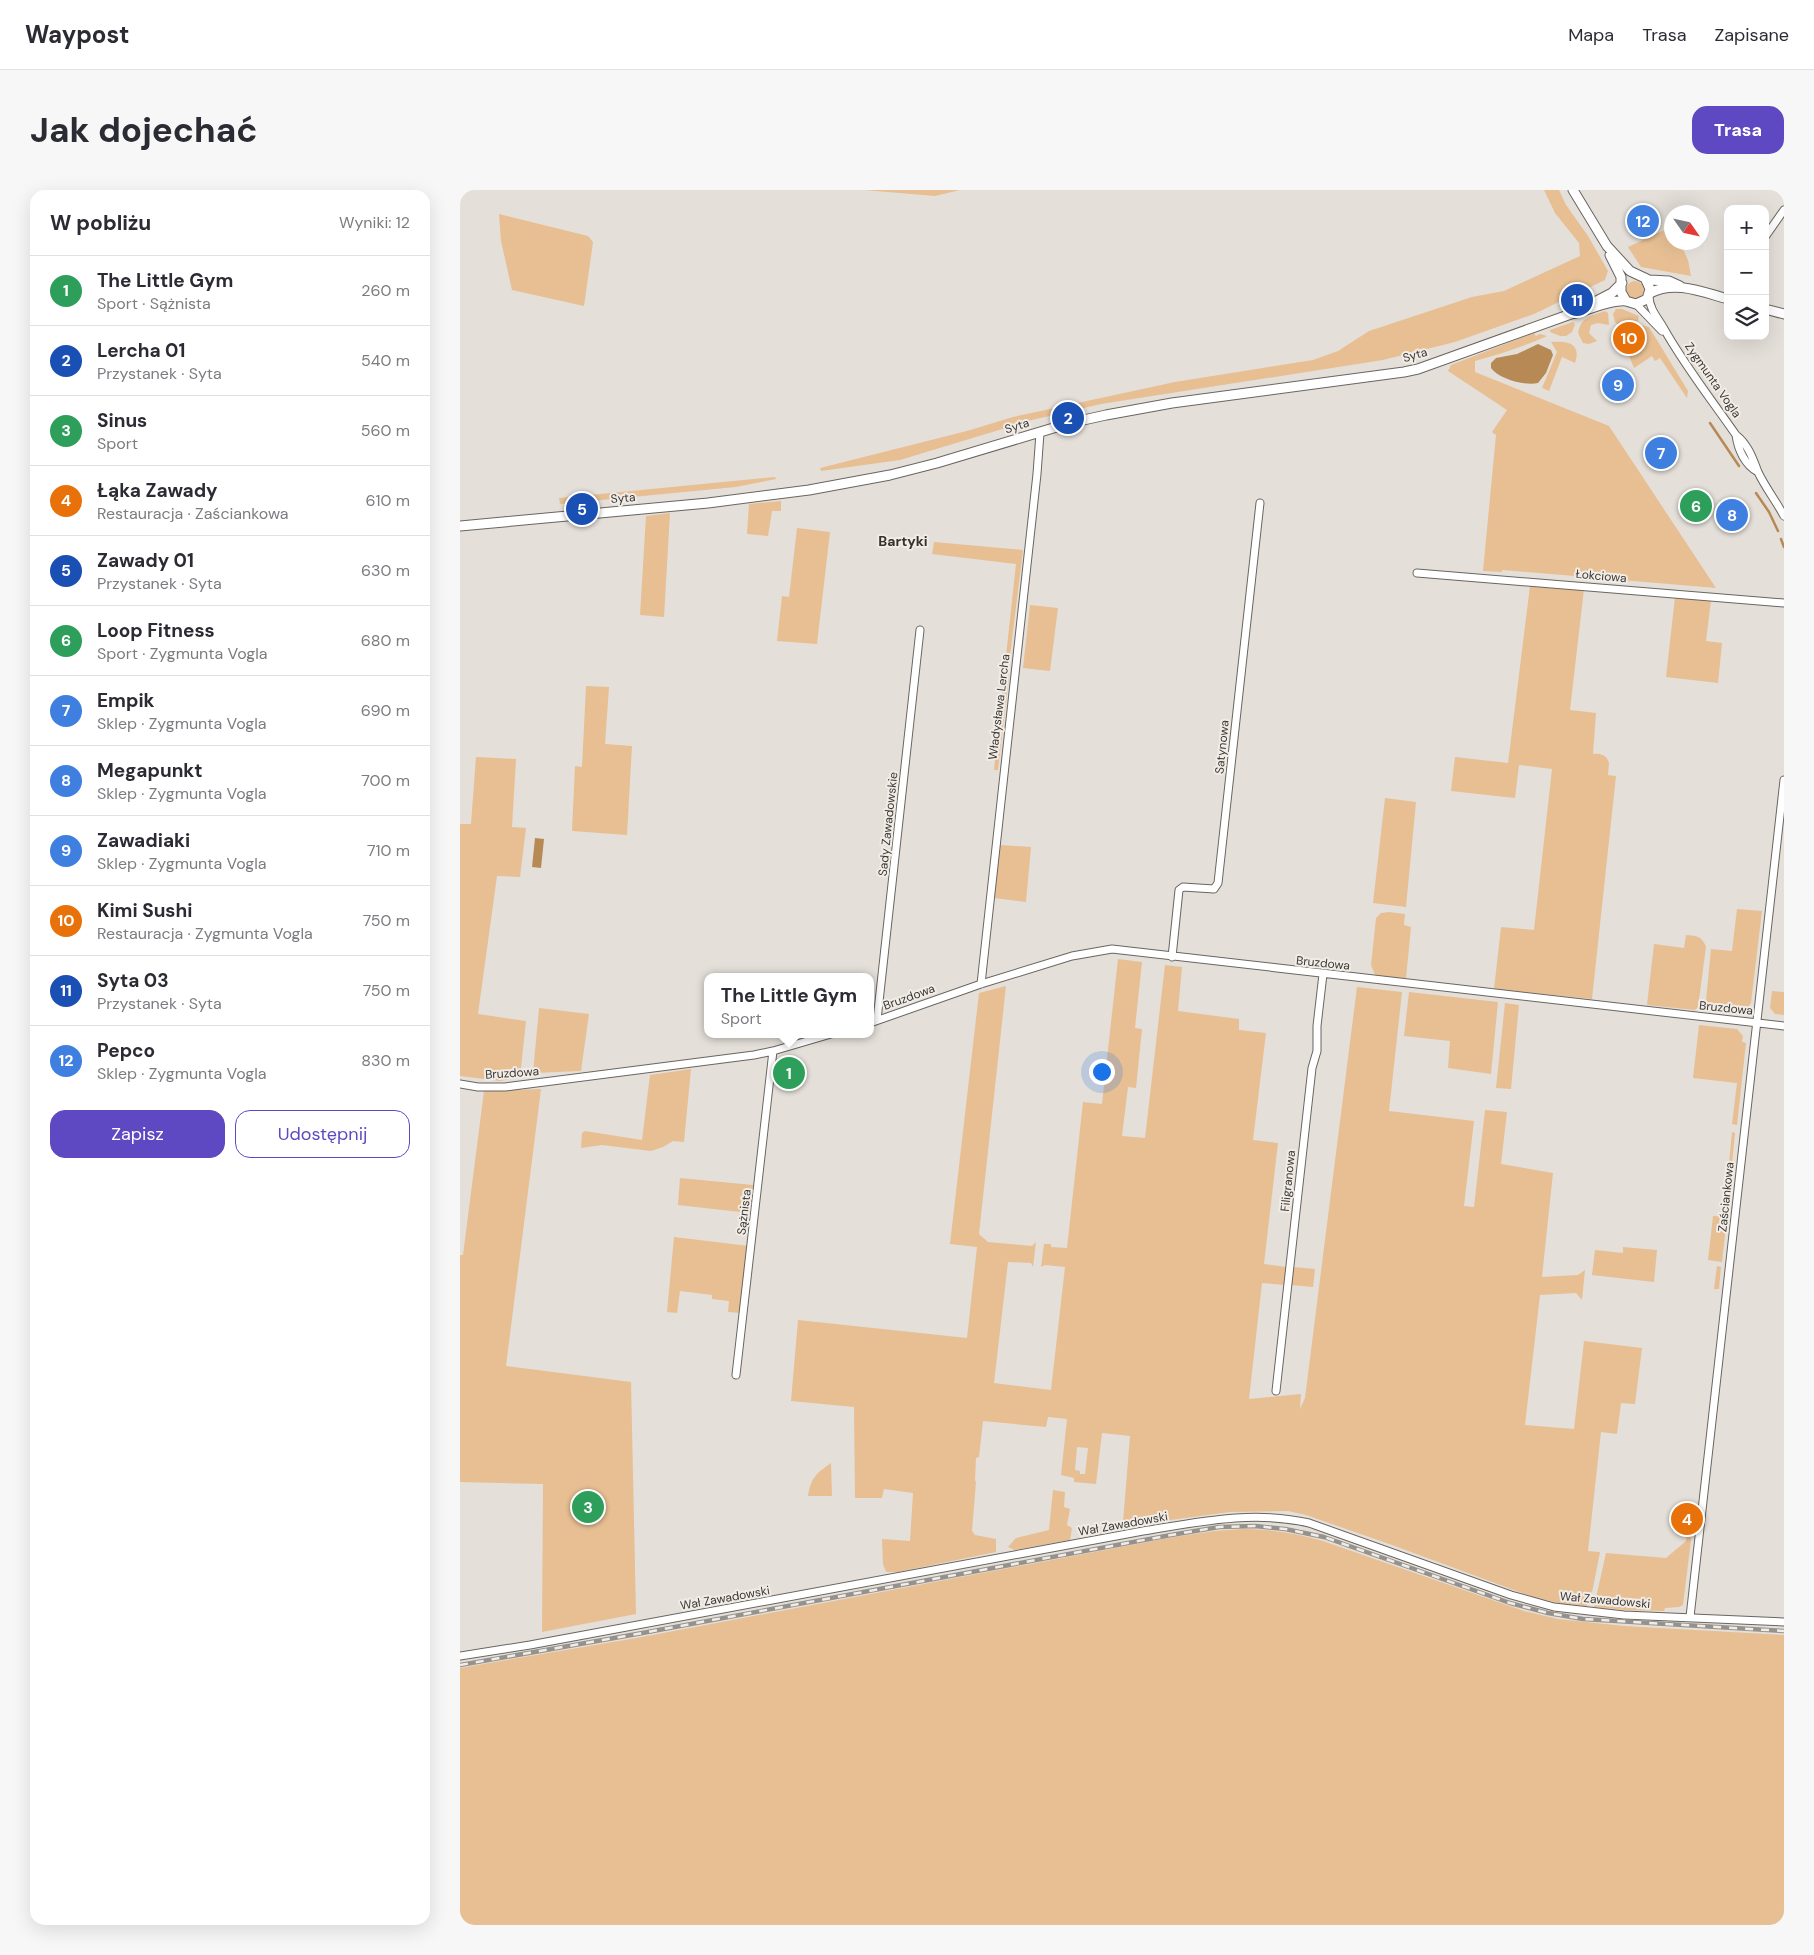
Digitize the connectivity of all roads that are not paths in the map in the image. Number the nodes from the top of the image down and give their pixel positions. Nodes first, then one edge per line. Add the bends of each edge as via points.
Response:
1 (1573, 190) edge
2 (1784, 210) edge
3 (1769, 231) edge
4 (1607, 246) junction
5 (1640, 276) junction
6 (1622, 284) junction
7 (1680, 286) junction
8 (1649, 294) junction
9 (1724, 298) edge
10 (1626, 301) junction
11 (1636, 304) junction
12 (1769, 310) edge
13 (1574, 313) junction
14 (1784, 314) edge
15 (1669, 338) junction
16 (1040, 432) junction
17 (1260, 503) dead end
18 (1784, 516) edge
19 (460, 526) edge
20 (1417, 573) dead end
21 (1784, 603) edge
22 (920, 630) dead end
23 (1784, 780) edge
24 (1172, 957) junction
25 (1323, 974) junction
26 (981, 984) junction
27 (874, 1022) edge
28 (1757, 1022) junction
29 (1784, 1026) edge
30 (818, 1038) edge
31 (773, 1052) junction
32 (460, 1084) edge
33 (736, 1375) dead end
34 (1276, 1391) dead end
35 (1690, 1617) junction
36 (1784, 1622) edge
37 (460, 1656) edge

1 - 4 street
2 - 3 street
4 - 5 street via 1630,271
4 - 6 street
5 - 6 street via 1627,277
5 - 7 street
5 - 8 street via 1649,285
6 - 10 street via 1621,292
6 - 13 street, Syta via 1612,293
7 - 8 street via 1662,287
7 - 9 street
8 - 11 street via 1644,302
8 - 15 street, Zygmunta Vogla via 1653,310
10 - 11 street
10 - 13 street, Syta
11 - 15 street, Zygmunta Vogla
12 - 14 street
13 - 16 street, Syta via 1404,372 1172,403
15 - 18 street, Zygmunta Vogla via 1736,435 1738,448 1750,467 1758,472
16 - 19 street, Syta via 937,464 809,490 708,503
16 - 26 street, Władysława Lercha
17 - 24 street, Satynowa via 1218,883 1214,889 1183,887 1180,890
20 - 21 street, Łokciowa
22 - 27 street, Sady Zawadowskie
23 - 28 street, Zaściankowa
24 - 25 street, Bruzdowa
24 - 26 street, Bruzdowa via 1101,950
25 - 28 street, Bruzdowa
25 - 34 street, Filigranowa via 1317,1050 1312,1068
26 - 27 street, Bruzdowa
28 - 29 street, Bruzdowa
28 - 35 street, Zaściankowa via 1728,1311
30 - 31 street, Bruzdowa
31 - 32 street, Bruzdowa via 505,1087
31 - 33 street, Sążnista
35 - 36 street, Wał Zawadowski
35 - 37 street, Wał Zawadowski via 1598,1613 1554,1607 1511,1595 1309,1523 1240,1516 1143,1531 530,1646

